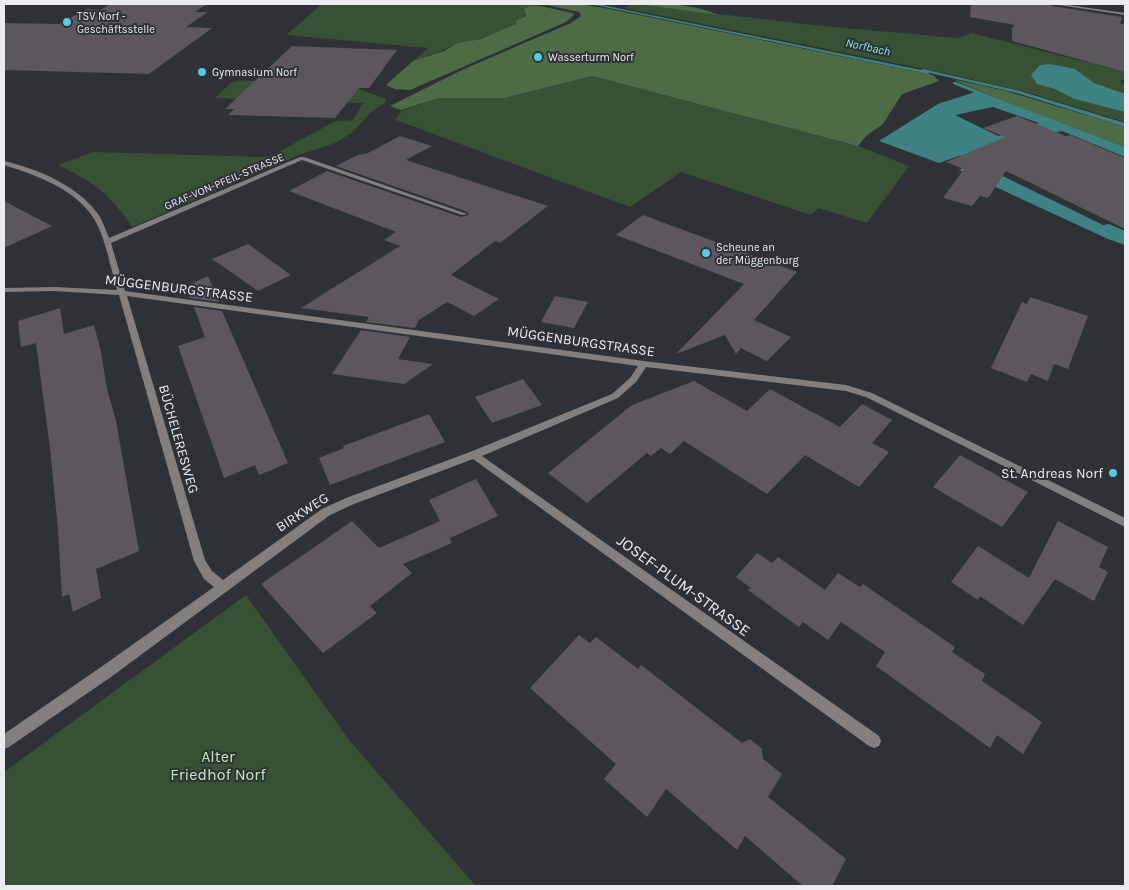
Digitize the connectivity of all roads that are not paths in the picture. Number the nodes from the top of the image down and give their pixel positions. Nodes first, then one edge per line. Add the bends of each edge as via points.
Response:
1 (1054, 4) edge
2 (1125, 14) edge
3 (4, 163) edge
4 (464, 214) dead end
5 (107, 242) junction
6 (4, 290) edge
7 (121, 293) junction
8 (644, 364) junction
9 (474, 455) junction
10 (1125, 523) edge
11 (222, 586) junction
12 (874, 741) dead end
13 (4, 742) edge

1 - 2 street
3 - 5 street, BÜCHELERESWEG via 32,172 87,205
4 - 5 street, GRAF-VON-PFEIL-STRASSE via 302,158
5 - 7 street, BÜCHELERESWEG
6 - 7 street, MÜGGENBURGSTRASSE
7 - 8 street, MÜGGENBURGSTRASSE
7 - 11 street, BÜCHELERESWEG via 200,561 208,575
8 - 9 street, BIRKWEG via 633,380 615,396
8 - 10 street, MÜGGENBURGSTRASSE via 846,388 870,395
9 - 11 street, BIRKWEG via 326,512
9 - 12 street, JOSEF-PLUM-STRASSE
11 - 13 street, BIRKWEG

